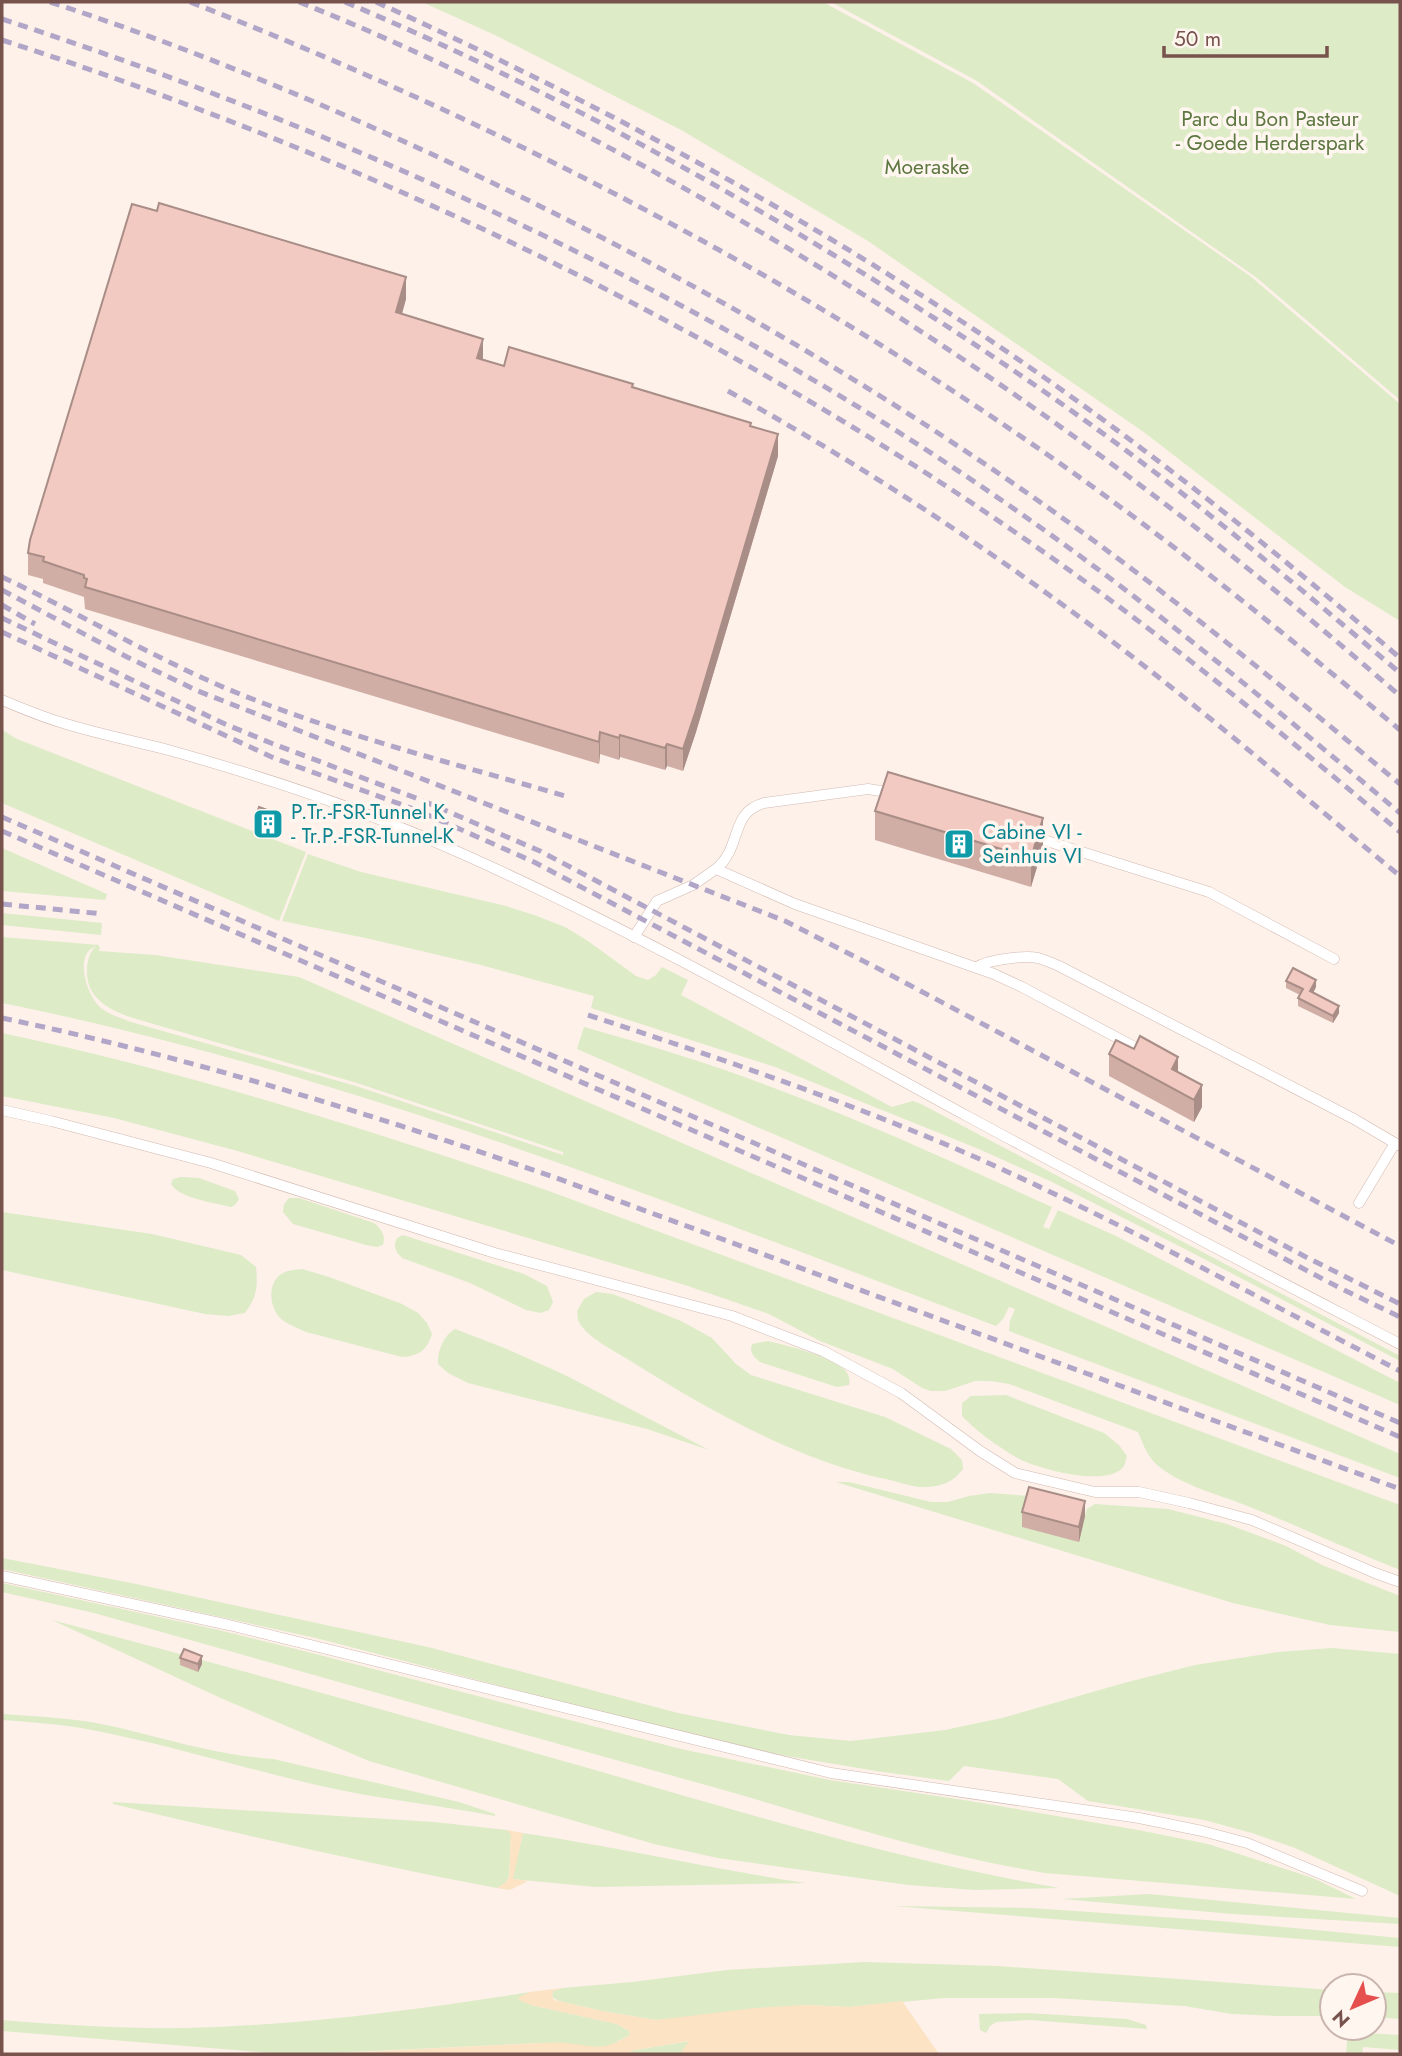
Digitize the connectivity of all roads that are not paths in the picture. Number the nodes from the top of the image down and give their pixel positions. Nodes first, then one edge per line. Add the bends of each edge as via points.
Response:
1 (2, 700) edge
2 (909, 798) edge
3 (1025, 834) edge
4 (716, 869) junction
5 (634, 937) junction
6 (1334, 959) dead end
7 (977, 967) junction
8 (1151, 1056) edge
9 (2, 1110) edge
10 (1398, 1145) edge
11 (1359, 1203) dead end
12 (1400, 1344) edge
13 (2, 1576) edge
14 (1400, 1582) edge
15 (1362, 1891) dead end

1 - 5 lane via 59,722 229,768 351,808 465,855
2 - 4 lane via 868,789 752,807 743,814 725,862
3 - 6 lane via 1209,892
4 - 5 lane via 657,901
4 - 7 lane via 795,904
5 - 12 lane
7 - 8 lane
7 - 10 lane via 984,962 1030,957 1059,966
9 - 14 lane via 211,1163 495,1253 732,1316 822,1351 901,1393 1015,1473 1095,1492 1139,1492 1252,1520
10 - 11 lane
13 - 15 lane via 229,1625 831,1773 1202,1831 1247,1843

